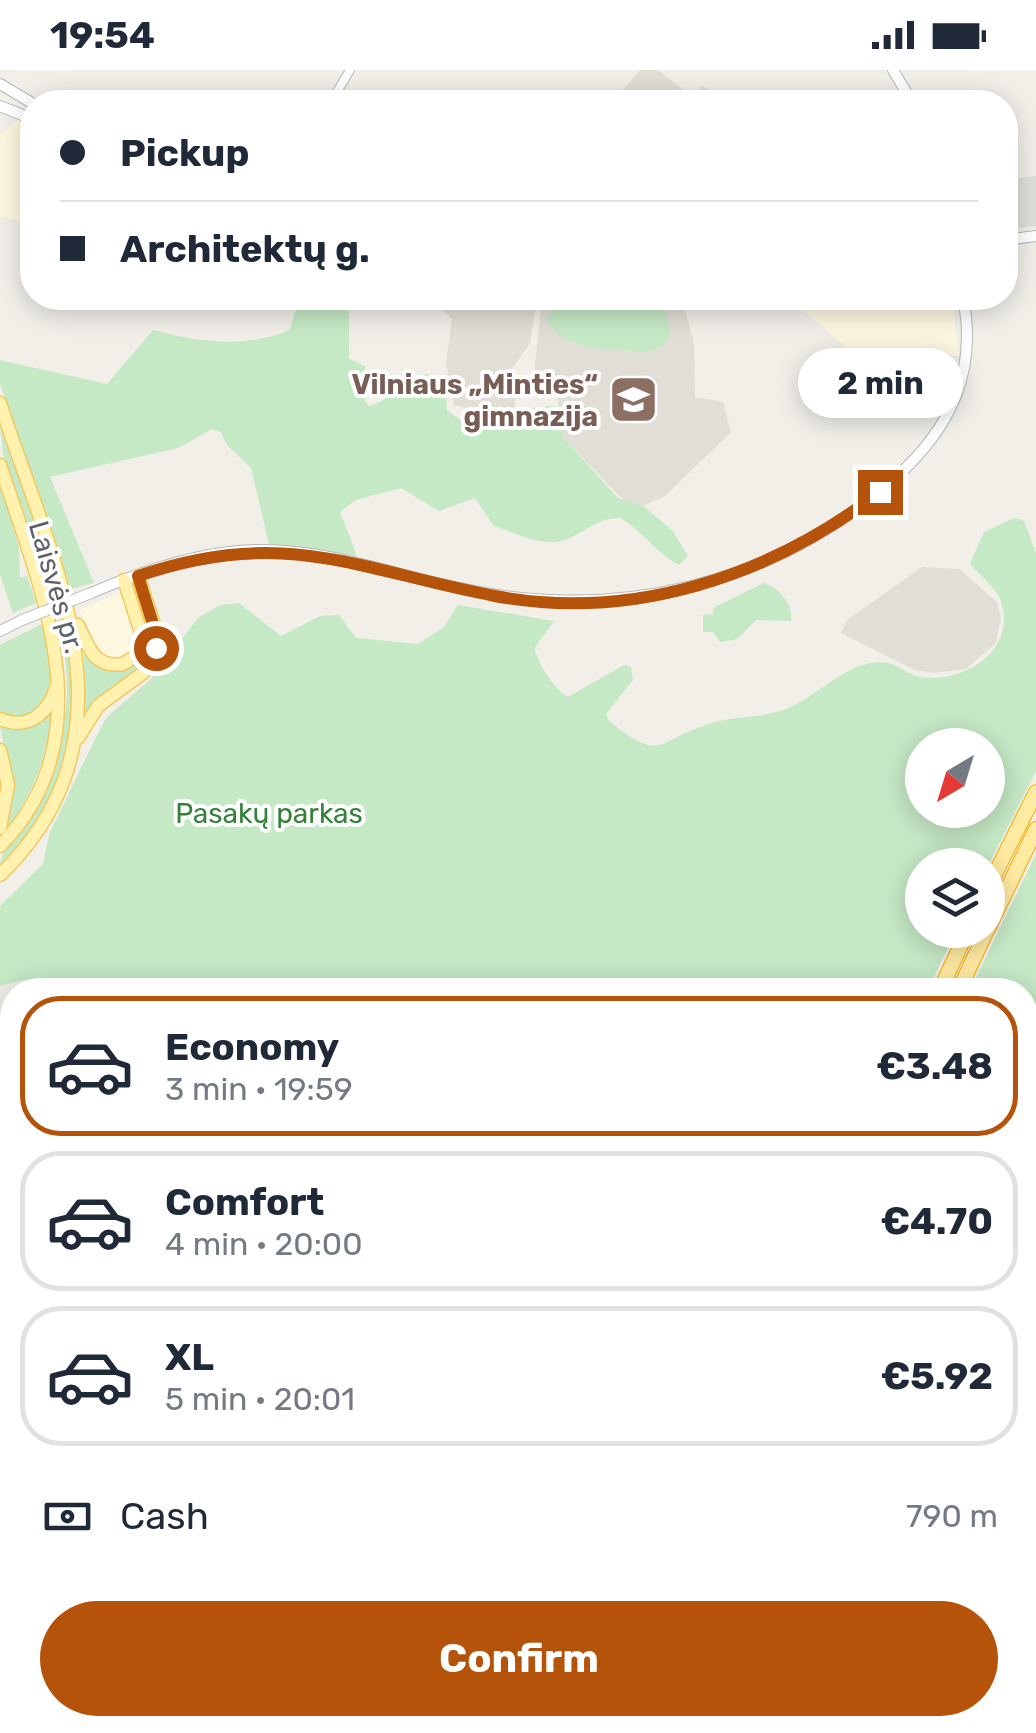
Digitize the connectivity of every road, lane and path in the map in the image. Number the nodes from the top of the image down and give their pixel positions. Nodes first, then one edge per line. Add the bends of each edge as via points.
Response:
1 (965, 310) edge
2 (0, 403) edge
3 (0, 465) edge
4 (131, 578) junction
5 (70, 612) junction
6 (0, 631) edge
7 (60, 673) junction
8 (0, 719) edge
9 (74, 744) junction
10 (0, 750) edge
11 (1036, 792) edge
12 (0, 828) edge
13 (1036, 829) edge
14 (0, 846) edge
15 (1005, 854) edge
16 (0, 875) edge
17 (1005, 893) edge
18 (960, 948) edge
19 (979, 948) edge
20 (946, 978) edge
21 (965, 978) edge

1 - 4 street via 965,372 931,443 831,528 718,580 638,598 560,602 262,550 182,561
2 - 5 main road, Laisvės pr.
3 - 7 main road, Laisvės pr.
4 - 5 main road via 142,639 130,662 116,666 94,658
4 - 6 street, bridge
4 - 9 main road via 154,627 154,656 98,706
5 - 9 main road, Laisvės pr. via 80,667
7 - 8 main road via 42,714 25,722
7 - 14 main road, Laisvės pr. via 48,764 20,822
9 - 16 main road, Laisvės pr. via 54,805
10 - 12 main road via 8,785
11 - 15 highway
13 - 17 highway
18 - 20 highway
19 - 21 highway

